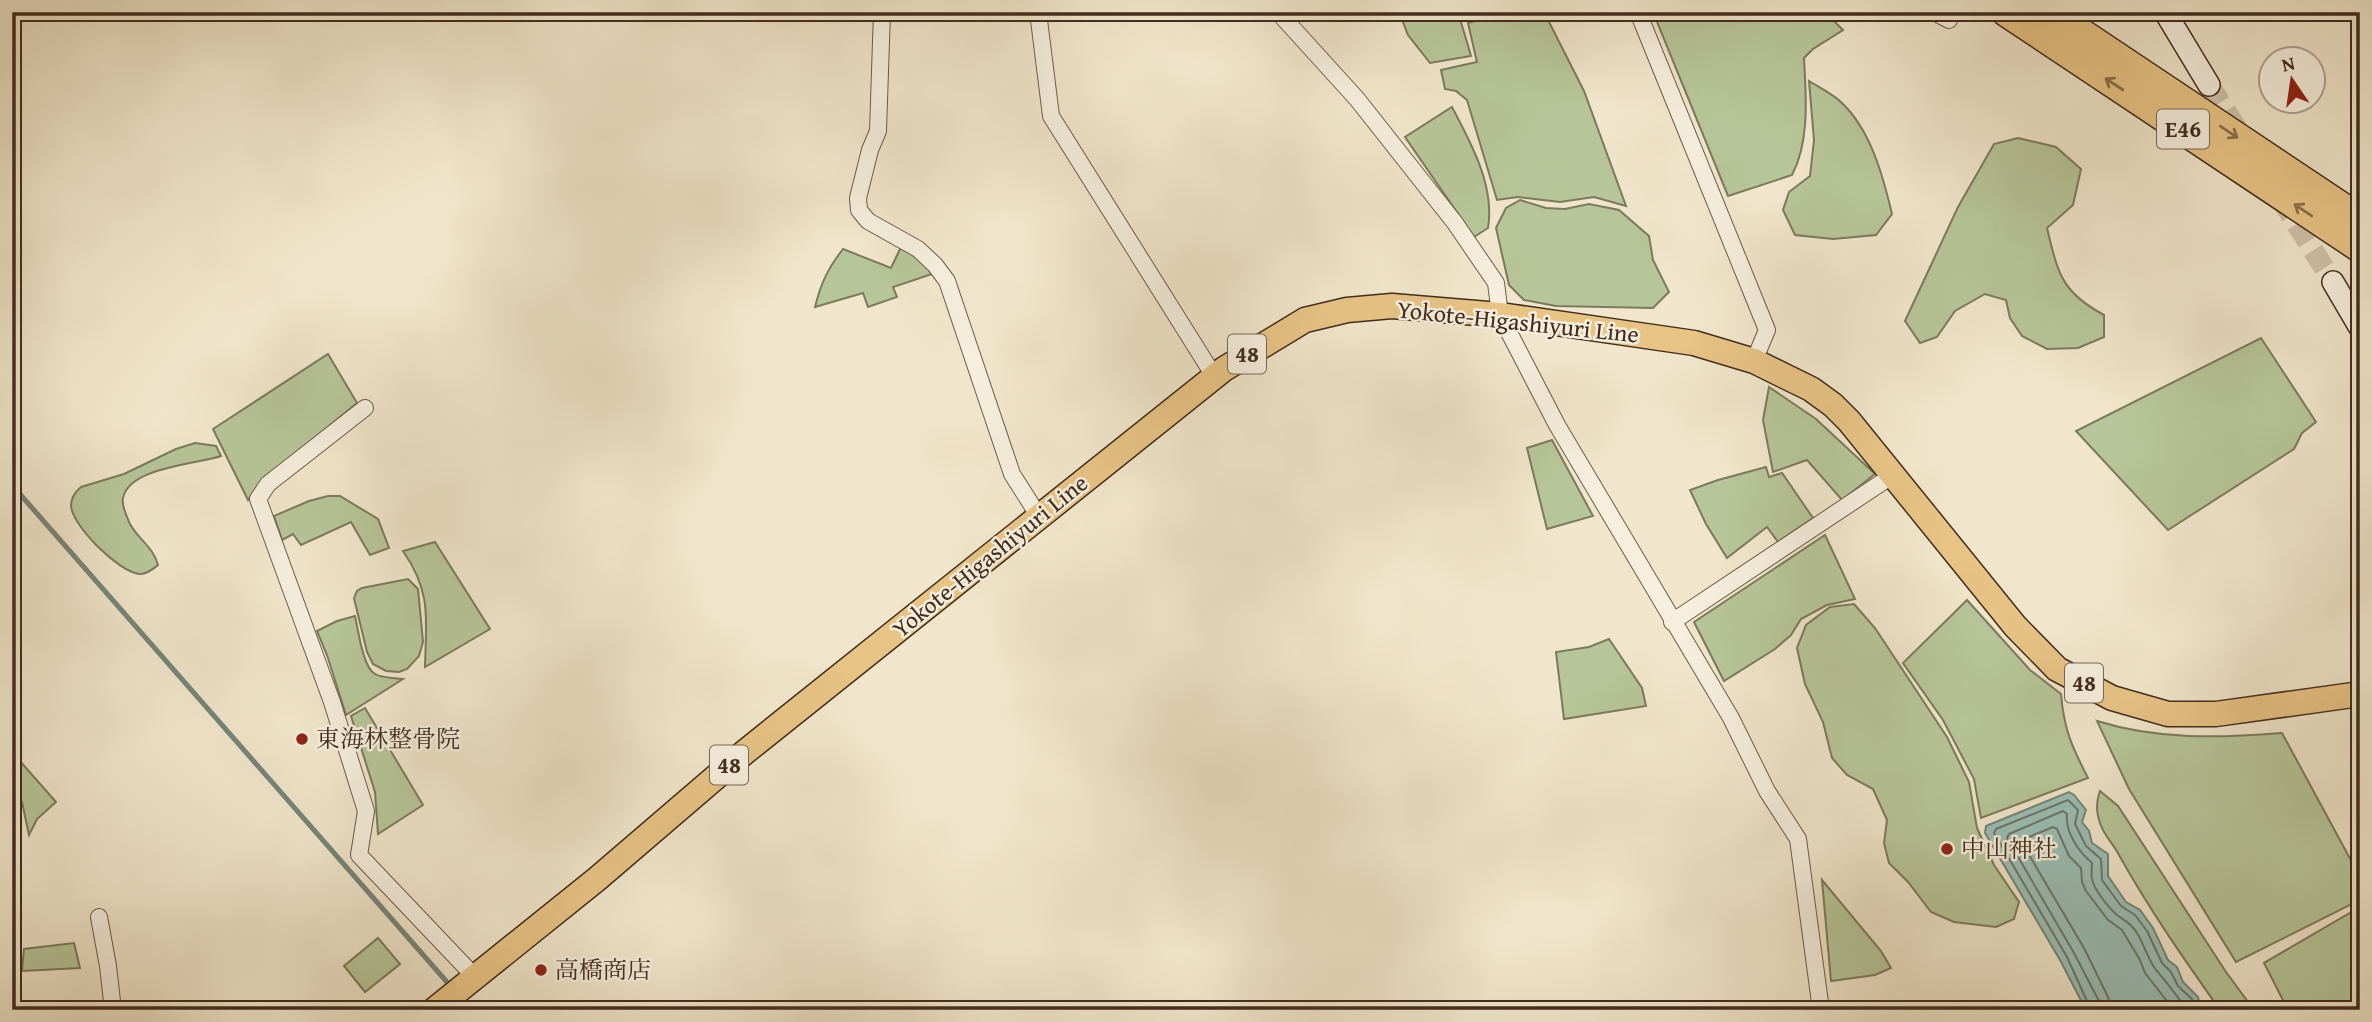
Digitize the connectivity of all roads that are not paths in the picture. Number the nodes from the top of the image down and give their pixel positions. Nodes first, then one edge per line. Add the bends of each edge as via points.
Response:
1 (882, 12) edge
2 (1038, 12) edge
3 (1278, 12) edge
4 (1638, 12) edge
5 (1934, 12) edge
6 (2006, 12) edge
7 (2050, 12) edge
8 (2165, 12) edge
9 (1949, 20) dead end
10 (2209, 85) tunnel mouth
11 (2360, 219) edge
12 (2360, 248) edge
13 (2333, 282) tunnel mouth
14 (1500, 315) junction
15 (2360, 328) edge
16 (1754, 361) junction
17 (1214, 376) junction
18 (365, 408) dead end
19 (1893, 475) junction
20 (1038, 515) junction
21 (1672, 622) junction
22 (2360, 694) edge
23 (99, 918) dead end
24 (475, 977) junction
25 (440, 1008) edge
26 (113, 1010) edge
27 (1821, 1010) edge

1 - 20 street via 878,131 858,198 859,211 868,221 918,249 947,281 1012,474
2 - 17 street via 1051,116
3 - 14 street via 1357,99 1455,223 1496,284
4 - 16 street via 1767,330
5 - 9 street
12 -> 6 highway, E46
7 -> 11 highway, E46
8 - 10 main road
13 - 15 main road
14 - 16 main road, Yokote-Higashiyuri Line / 48 via 1694,343
14 - 17 main road, Yokote-Higashiyuri Line / 48 via 1392,306 1348,310 1306,320
14 - 21 street via 1557,425
16 - 19 main road, Yokote-Higashiyuri Line / 48 via 1833,405
17 - 20 main road, Yokote-Higashiyuri Line / 48
18 - 24 street via 268,484 258,499 332,702 366,811 359,855
19 - 21 street
19 - 22 main road, Yokote-Higashiyuri Line / 48 via 2015,626 2057,669 2112,698 2168,714 2216,714
20 - 24 main road, Yokote-Higashiyuri Line / 48
21 - 27 street via 1798,839
23 - 26 street
24 - 25 main road, Yokote-Higashiyuri Line / 48

